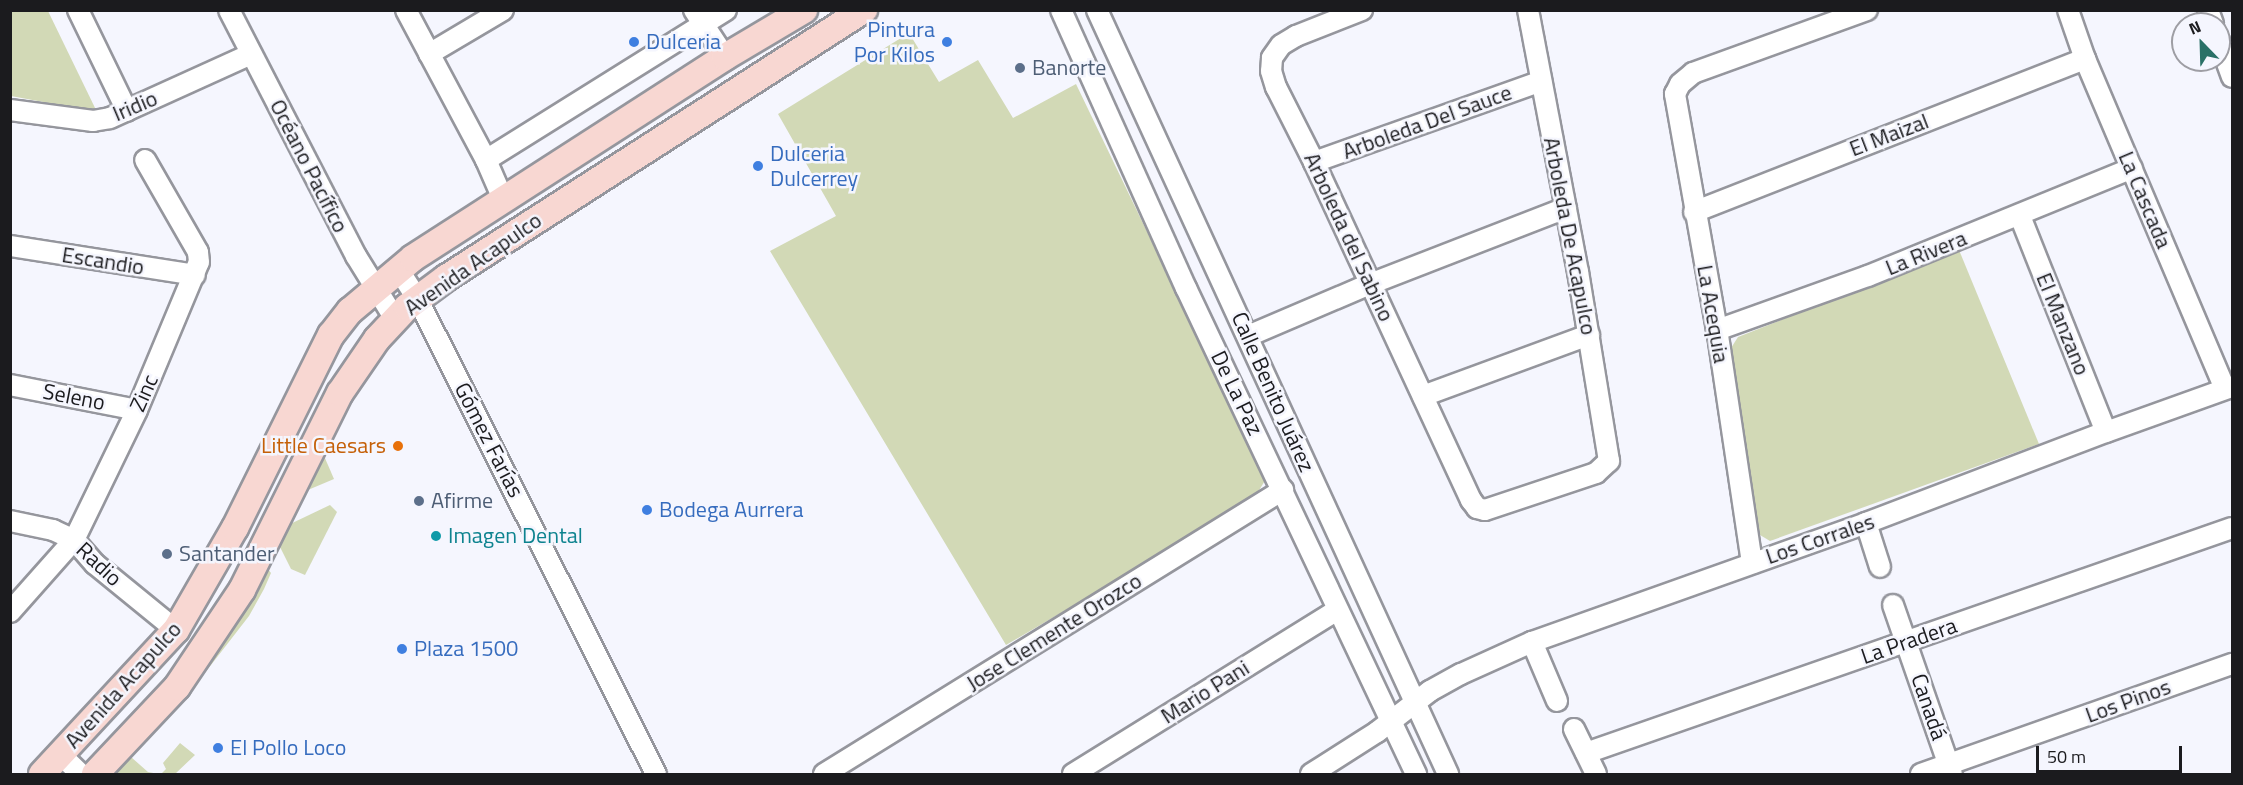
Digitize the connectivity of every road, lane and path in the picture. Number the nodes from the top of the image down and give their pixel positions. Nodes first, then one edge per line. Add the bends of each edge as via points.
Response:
1 (78, 10) edge
2 (229, 10) edge
3 (406, 10) edge
4 (503, 10) edge
5 (726, 10) edge
6 (804, 10) edge
7 (864, 10) edge
8 (1362, 10) edge
9 (1528, 10) edge
10 (1867, 10) edge
11 (2068, 10) edge
12 (1098, 13) edge
13 (698, 17) edge
14 (1064, 19) edge
15 (251, 54) junction
16 (429, 54) junction
17 (725, 57) junction
18 (2085, 59) junction
19 (1541, 81) junction
20 (10, 110) edge
21 (127, 111) junction
22 (145, 160) dead end
23 (486, 160) junction
24 (1314, 162) junction
25 (2132, 168) junction
26 (502, 199) junction
27 (1566, 208) junction
28 (1694, 212) junction
29 (2020, 216) junction
30 (10, 246) edge
31 (398, 268) junction
32 (195, 275) junction
33 (1370, 284) junction
34 (374, 288) junction
35 (417, 298) junction
36 (395, 319) junction
37 (1717, 330) junction
38 (1589, 335) junction
39 (1248, 336) junction
40 (10, 385) edge
41 (2229, 388) edge
42 (1423, 396) junction
43 (137, 410) junction
44 (2106, 432) junction
45 (1283, 490) junction
46 (1477, 508) joint
47 (10, 521) edge
48 (1866, 523) junction
49 (2232, 528) edge
50 (74, 540) junction
51 (1752, 562) junction
52 (1880, 567) dead end
53 (1893, 605) dead end
54 (1337, 610) junction
55 (10, 612) edge
56 (176, 630) junction
57 (1532, 642) junction
58 (1906, 642) junction
59 (2232, 664) edge
60 (1557, 701) dead end
61 (1414, 704) junction
62 (1391, 722) junction
63 (1574, 729) dead end
64 (1586, 753) junction
65 (61, 755) junction
66 (1951, 770) edge
67 (42, 774) edge
68 (81, 774) edge
69 (95, 774) edge
70 (656, 774) edge
71 (824, 774) edge
72 (1073, 774) edge
73 (1311, 774) edge
74 (1416, 774) edge
75 (1448, 774) edge
76 (1596, 774) edge
77 (1921, 774) edge

1 - 21 street
2 - 15 street, Océano Pacífico
3 - 16 street
4 - 16 street
5 - 13 street
6 - 17 main road, Avenida Acapulco
7 - 35 main road, Avenida Acapulco
8 - 24 street, Arboleda del Sabino via 1296,36 1281,45 1272,58 1276,87
9 - 19 street, Arboleda De Acapulco
10 - 28 street, La Acequia via 1693,73 1680,84 1675,94
11 - 18 street, La Cascada
12 - 14 street
12 - 39 street, Calle Benito Juárez
13 - 17 street
13 - 23 street
14 - 45 street, De La Paz
15 - 21 street, Iridio
15 - 34 street, Océano Pacífico
16 - 23 street
17 - 26 main road, Avenida Acapulco
18 - 25 street, La Cascada
18 - 28 street, El Maizal
19 - 24 street, Arboleda Del Sauce
19 - 27 street, Arboleda De Acapulco
20 - 21 street, Iridio via 93,121
22 - 32 street, Zinc via 198,252
23 - 26 street
24 - 33 street, Arboleda del Sabino
25 - 29 street, La Rivera
25 - 41 street, La Cascada
26 - 31 main road, Avenida Acapulco
27 - 33 street
27 - 38 street, Arboleda De Acapulco
28 - 37 street, La Acequia
29 - 37 street, La Rivera
29 - 44 street, El Manzano
30 - 32 street, Escandio
31 - 34 main road, Avenida Acapulco
31 - 35 street, Gómez Farías
32 - 43 street, Zinc
33 - 39 street
33 - 42 street, Arboleda del Sabino
34 - 36 street, Océano Pacífico
34 - 56 main road, Avenida Acapulco via 331,335 235,528
35 - 36 main road, Avenida Acapulco
35 - 70 street, Gómez Farías
36 - 69 main road, Avenida Acapulco via 340,393 242,590 177,687
37 - 51 street, La Acequia
38 - 42 street
38 - 46 street, Arboleda De Acapulco via 1609,462 1596,473 1494,509
39 - 61 street, Calle Benito Juárez
40 - 43 street, Seleno
41 - 44 street, Los Corrales
42 - 46 street, Arboleda del Sabino
43 - 50 street, Zinc
44 - 48 street, Los Corrales
45 - 54 street, De La Paz
45 - 71 street, Jose Clemente Orozco
47 - 50 street, Radio via 53,530
48 - 51 street, Los Corrales
48 - 52 street
49 - 58 street, La Pradera
50 - 55 street, Zinc
50 - 56 street, Radio via 95,564
51 - 57 street, Los Corrales
53 - 58 street, Canadá
54 - 62 street, De La Paz
54 - 72 street, Mario Pani
56 - 65 main road, Avenida Acapulco
57 - 60 street
57 - 61 street, Los Corrales via 1461,674
58 - 64 street, La Pradera
58 - 66 street, Canadá
59 - 66 street, Los Pinos
61 - 62 street, Los Corrales
61 - 75 street, Calle Benito Juárez
62 - 73 street, Los Corrales
62 - 74 street, De La Paz
63 - 64 street
64 - 76 street
65 - 67 main road, Avenida Acapulco
65 - 68 street
66 - 77 street, Los Pinos

